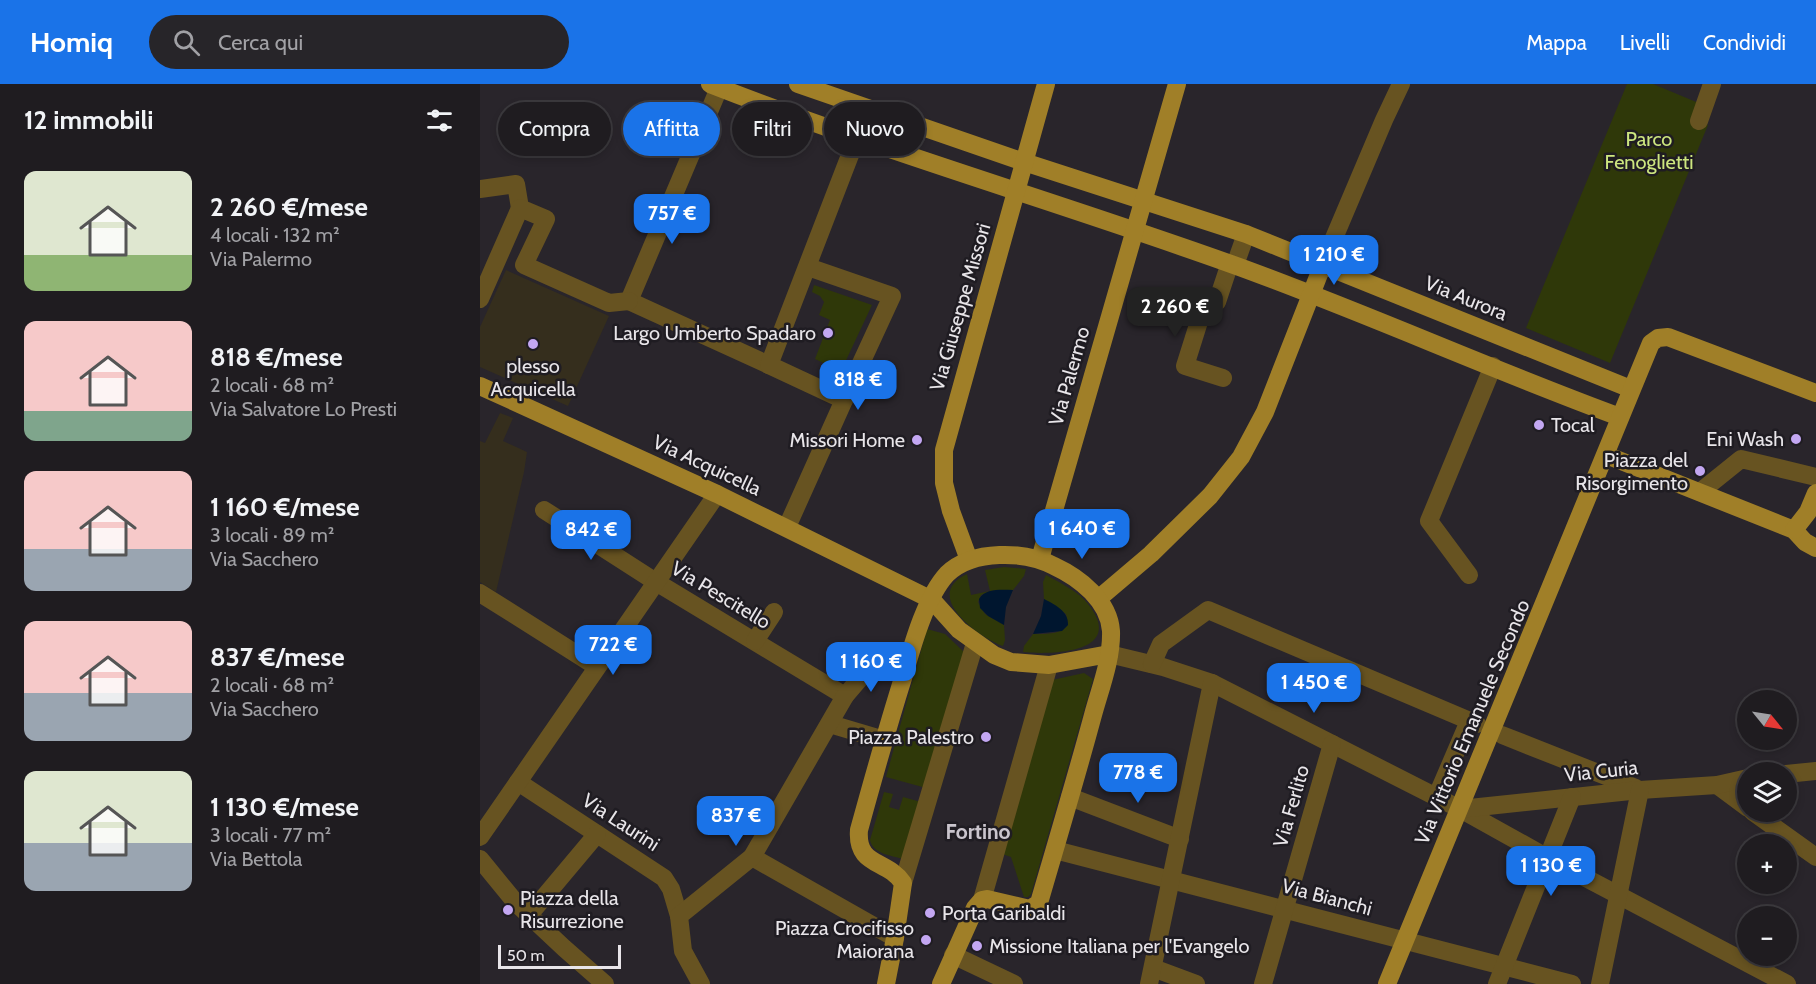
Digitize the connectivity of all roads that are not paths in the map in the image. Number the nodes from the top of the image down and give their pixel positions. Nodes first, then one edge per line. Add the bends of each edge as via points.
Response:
1 (798, 84) edge
2 (1046, 84) edge
3 (1177, 84) edge
4 (1401, 84) edge
5 (1712, 84) edge
6 (715, 86) edge
7 (1699, 121) dead end
8 (824, 125) edge
9 (850, 156) edge
10 (914, 156) edge
11 (1024, 162) junction
12 (480, 189) edge
13 (1017, 190) junction
14 (1143, 200) junction
15 (520, 208) junction
16 (1134, 230) junction
17 (1246, 234) junction
18 (809, 263) junction
19 (1233, 264) junction
20 (1323, 264) junction
21 (1312, 294) junction
22 (480, 299) edge
23 (629, 301) junction
24 (1420, 303) junction
25 (1409, 332) junction
26 (1505, 338) junction
27 (769, 365) junction
28 (1492, 366) junction
29 (1223, 378) dead end
30 (480, 386) edge
31 (1631, 389) junction
32 (1816, 393) edge
33 (842, 405) junction
34 (1620, 417) junction
35 (1606, 454) junction
36 (1816, 477) edge
37 (1700, 492) junction
38 (1816, 493) edge
39 (717, 494) junction
40 (544, 510) dead end
41 (1812, 513) edge
42 (786, 527) junction
43 (1794, 530) junction
44 (1816, 548) edge
45 (1043, 551) junction
46 (966, 552) junction
47 (1469, 575) dead end
48 (656, 582) junction
49 (480, 593) edge
50 (1098, 598) junction
51 (932, 600) junction
52 (774, 612) dead end
53 (755, 642) junction
54 (975, 643) junction
55 (1118, 656) junction
56 (1152, 664) junction
57 (1049, 665) junction
58 (597, 667) junction
59 (868, 668) dead end
60 (1212, 683) junction
61 (845, 696) junction
62 (830, 724) junction
63 (1502, 735) dead end
64 (877, 738) junction
65 (1332, 744) junction
66 (1816, 771) edge
67 (1797, 773) edge
68 (1737, 780) edge
69 (518, 782) junction
70 (1717, 785) junction
71 (1640, 790) junction
72 (1572, 797) junction
73 (1436, 798) junction
74 (1077, 800) junction
75 (1737, 800) edge
76 (1460, 809) junction
77 (1767, 822) edge
78 (597, 834) junction
79 (480, 837) edge
80 (1179, 839) junction
81 (1062, 851) junction
82 (752, 857) junction
83 (1816, 857) edge
84 (1548, 858) junction
85 (480, 859) edge
86 (1171, 879) junction
87 (903, 883) junction
88 (1619, 895) junction
89 (982, 900) junction
90 (1284, 909) junction
91 (532, 911) junction
92 (679, 916) junction
93 (888, 934) junction
94 (1404, 941) junction
95 (961, 958) junction
96 (1504, 966) junction
97 (1151, 976) edge
98 (585, 978) edge
99 (605, 984) edge
100 (701, 984) edge
101 (885, 984) edge
102 (941, 984) edge
103 (1014, 984) edge
104 (1196, 984) edge
105 (1263, 984) edge
106 (1387, 984) edge
107 (1497, 984) edge
108 (1572, 984) edge
109 (1600, 984) edge
110 (1787, 984) edge

1 - 11 main road, Via Aurora
2 - 11 main road, Via Giuseppe Missori
3 - 14 main road, Via Palermo
4 - 20 street
5 - 7 street
6 - 8 main road
6 - 23 street
9 - 18 street
10 - 13 main road
11 - 13 main road, Via Giuseppe Missori
11 - 14 main road, Via Aurora
12 - 15 street via 516,184
13 - 16 main road
13 - 46 main road, Via Giuseppe Missori via 944,450 944,483
14 - 16 main road, Via Palermo
14 - 17 main road, Via Aurora
15 - 22 street
15 - 23 street via 546,219 524,265 609,303
16 - 19 main road
16 - 45 main road, Via Palermo
17 - 19 street
17 - 20 main road, Via Aurora
18 - 27 street
18 - 33 street via 892,296
19 - 21 main road
19 - 29 street via 1217,302 1202,312 1185,366
20 - 21 main road
20 - 24 main road, Via Aurora
21 - 25 main road
21 - 50 main road via 1265,412 1241,457 1210,496 1151,554
23 - 27 street
24 - 25 main road
24 - 26 main road, Via Aurora
25 - 28 main road
26 - 28 main road
26 - 31 main road, Via Aurora
27 - 33 street
28 - 34 main road
28 - 47 street via 1429,521
30 - 39 main road, Via Acquicella
31 - 32 main road, Via Vittorio Emanuele Secondo via 1651,343 1668,337
31 - 34 main road, Via Vittorio Emanuele Secondo
33 - 42 street
34 - 35 main road, Via Vittorio Emanuele Secondo
35 - 37 main road
35 - 76 main road, Via Vittorio Emanuele Secondo
36 - 37 street via 1741,459
37 - 43 main road
38 - 41 main road
39 - 42 main road, Via Acquicella
39 - 48 street
40 - 48 street, Via Pescitello
41 - 43 main road
42 - 51 main road, Via Acquicella
43 - 44 main road
45 - 46 main road via 1010,555
45 - 50 main road
46 - 51 main road
48 - 53 street, Via Pescitello
48 - 58 street
49 - 58 street
50 - 55 main road
51 - 54 main road
51 - 64 main road
52 - 53 street
53 - 61 street, Via Pescitello
54 - 57 main road via 1011,662
54 - 87 street
55 - 56 street
55 - 57 main road
55 - 74 main road
56 - 60 street
56 - 73 street via 1161,644 1208,610 1473,723
57 - 89 street
58 - 69 street
59 - 61 street
60 - 65 street
60 - 80 street
61 - 62 street
62 - 64 street
62 - 82 street
63 - 71 street
64 - 87 main road via 858,840 865,857 897,873
65 - 73 street
65 - 90 street, Via Ferlito
66 - 67 street
68 - 70 street, Via Curia
69 - 78 street, Via Laurini
69 - 79 street
70 - 71 street, Via Curia
70 - 75 street
71 - 72 street, Via Curia
71 - 88 street
72 - 76 street, Via Curia
72 - 84 street
73 - 76 street
74 - 80 street
74 - 81 main road
76 - 84 street
76 - 94 main road, Via Vittorio Emanuele Secondo
77 - 83 street
78 - 91 street
78 - 92 street, Via Laurini via 664,878
80 - 86 street
81 - 86 street, Via Bianchi
81 - 89 main road via 1039,903 1030,909
82 - 92 street
82 - 93 street
84 - 88 street
84 - 96 street
85 - 91 street via 516,903
86 - 90 street, Via Bianchi
86 - 97 street
87 - 93 main road
88 - 109 street
88 - 110 street
89 - 95 main road via 962,942
90 - 94 street, Via Bianchi
90 - 105 street, Via Ferlito
91 - 98 street
92 - 100 street, Via Laurini via 683,951
93 - 101 main road
94 - 96 street, Via Bianchi
94 - 106 main road, Via Vittorio Emanuele Secondo
95 - 102 main road
95 - 103 street
96 - 107 street
96 - 108 street, Via Bianchi
97 - 104 street
98 - 99 street

